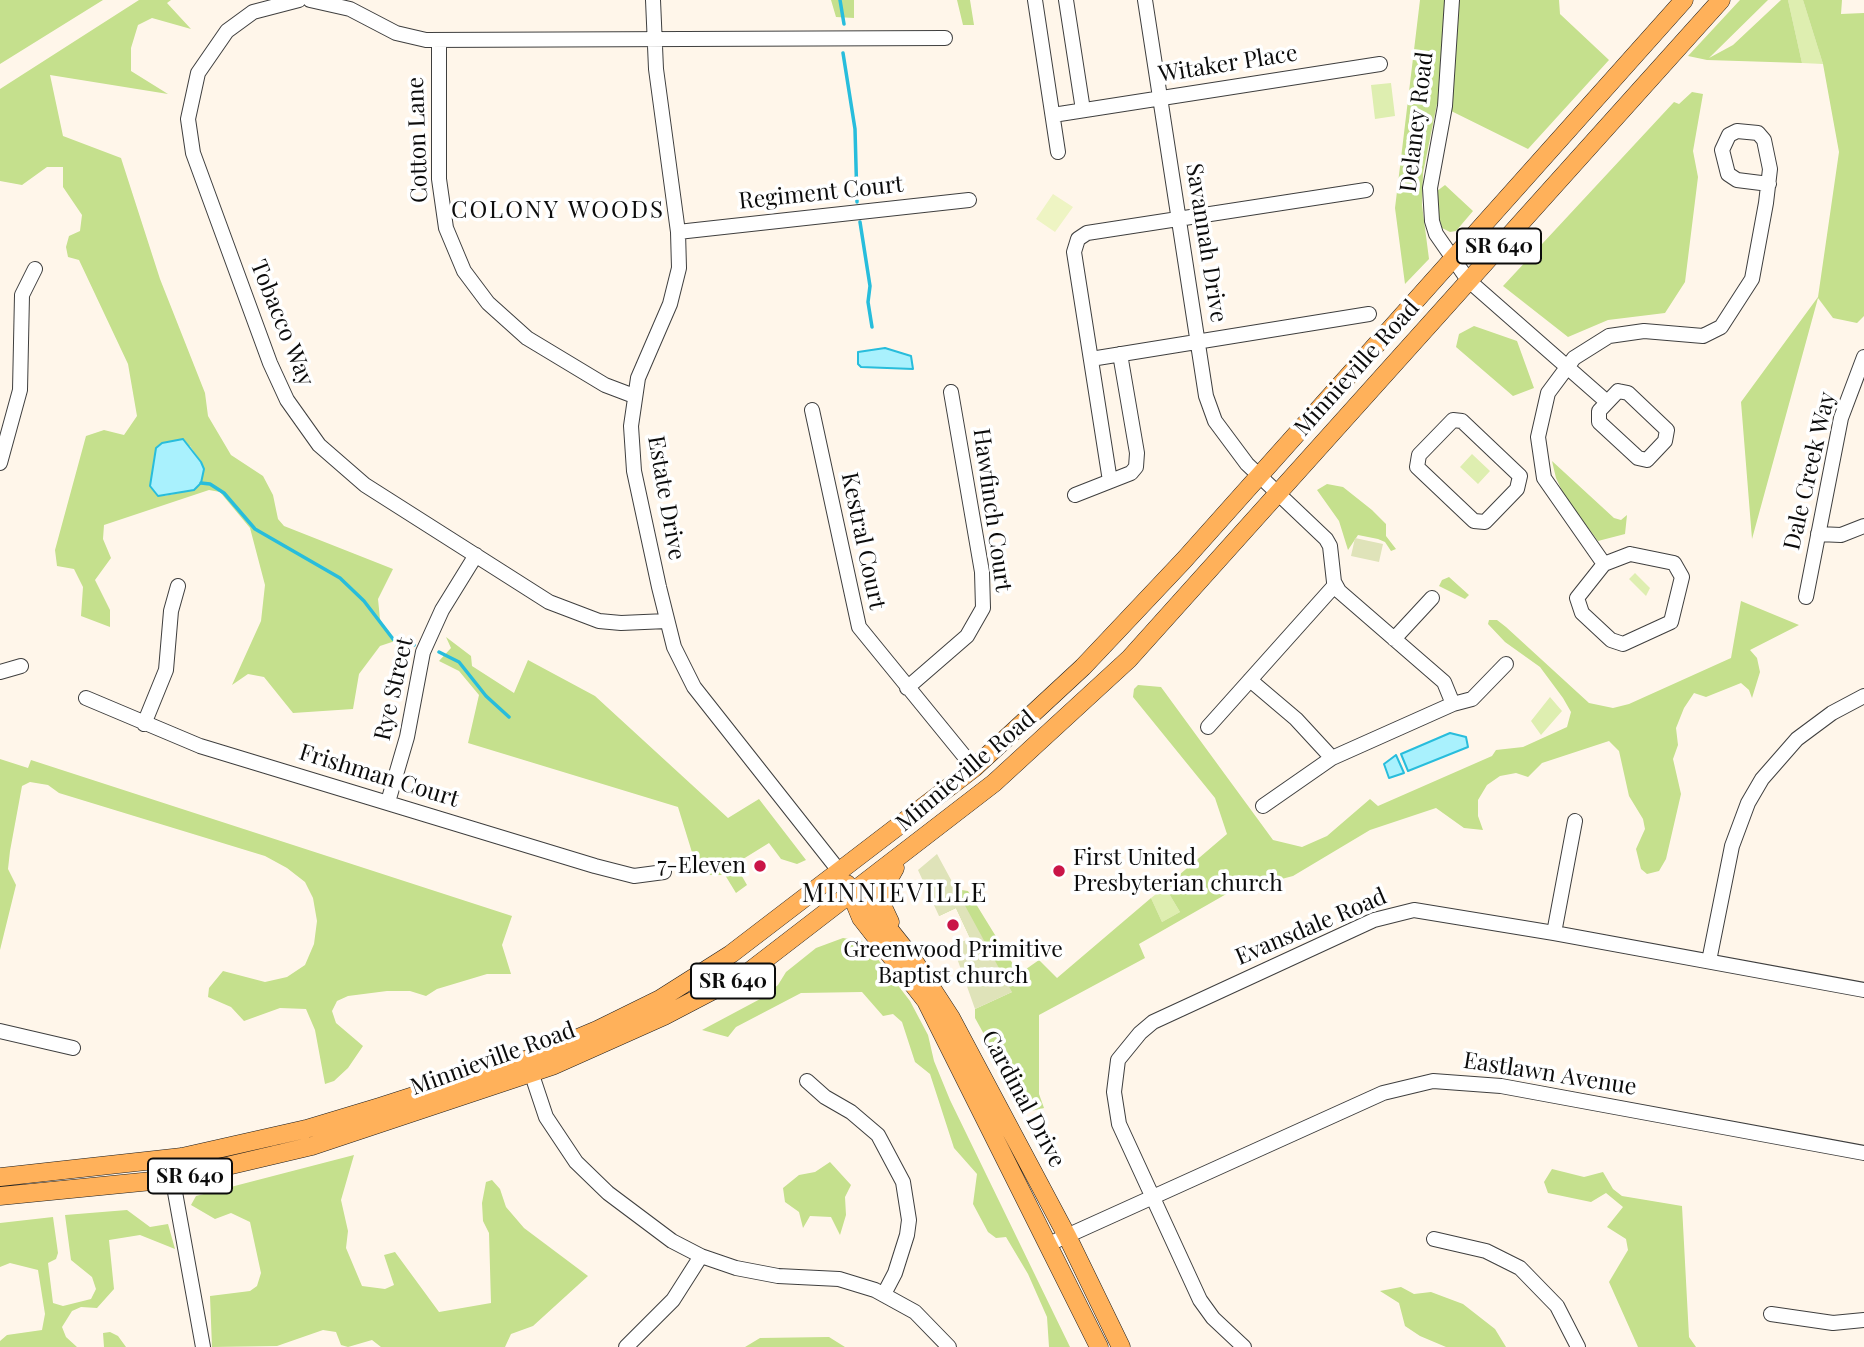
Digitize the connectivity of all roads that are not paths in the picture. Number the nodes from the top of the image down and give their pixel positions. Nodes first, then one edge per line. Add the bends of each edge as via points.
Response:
1 (299, 0) edge
2 (310, 0) edge
3 (653, 0) edge
4 (1035, 0) edge
5 (1066, 0) edge
6 (1145, 0) edge
7 (1452, 0) edge
8 (1684, 0) edge
9 (1721, 0) edge
10 (945, 38) dead end
11 (654, 39) junction
12 (439, 41) junction
13 (1380, 64) dead end
14 (1160, 98) junction
15 (1083, 110) junction
16 (1053, 115) junction
17 (1058, 152) dead end
18 (1769, 184) dead end
19 (1366, 190) dead end
20 (969, 200) dead end
21 (1179, 220) junction
22 (678, 232) junction
23 (1452, 260) junction
24 (35, 269) dead end
25 (1468, 280) junction
26 (1368, 314) dead end
27 (1198, 341) junction
28 (1120, 354) junction
29 (1864, 356) edge
30 (1091, 359) junction
31 (1566, 366) junction
32 (951, 392) dead end
33 (634, 396) junction
34 (1607, 402) junction
35 (812, 410) dead end
36 (0, 463) edge
37 (1542, 470) junction
38 (1260, 475) junction
39 (1520, 476) junction
40 (1110, 481) junction
41 (1278, 493) junction
42 (1074, 495) dead end
43 (1864, 526) edge
44 (1818, 534) junction
45 (476, 555) junction
46 (1604, 564) junction
47 (1335, 585) junction
48 (178, 586) dead end
49 (1432, 597) dead end
50 (1806, 597) dead end
51 (667, 621) junction
52 (1394, 639) junction
53 (1506, 664) dead end
54 (21, 666) dead end
55 (0, 672) edge
56 (1250, 680) junction
57 (907, 688) junction
58 (1864, 696) edge
59 (86, 698) dead end
60 (1453, 704) junction
61 (144, 724) junction
62 (1208, 727) dead end
63 (1332, 758) junction
64 (974, 768) junction
65 (388, 802) junction
66 (1263, 806) dead end
67 (1575, 821) dead end
68 (913, 847) junction
69 (664, 872) dead end
70 (841, 872) junction
71 (852, 894) junction
72 (1554, 933) junction
73 (912, 958) junction
74 (1709, 961) junction
75 (1864, 990) edge
76 (0, 1031) edge
77 (73, 1048) dead end
78 (529, 1067) junction
79 (807, 1081) dead end
80 (1864, 1153) edge
81 (169, 1159) junction
82 (0, 1177) edge
83 (172, 1179) junction
84 (0, 1196) edge
85 (1152, 1198) junction
86 (1067, 1236) junction
87 (1434, 1239) dead end
88 (1049, 1244) junction
89 (701, 1256) junction
90 (884, 1294) junction
91 (1770, 1314) dead end
92 (1864, 1320) edge
93 (203, 1347) edge
94 (626, 1347) edge
95 (949, 1347) edge
96 (1099, 1347) edge
97 (1121, 1347) edge
98 (1244, 1347) edge
99 (1578, 1347) edge

1 - 45 street, Tobacco Way via 254,12 215,44 198,73 189,105 194,153 270,363 303,426 365,485
2 - 12 street via 350,9 396,33
3 - 11 street, Estate Drive
4 - 16 street
5 - 15 street
6 - 14 street, Savannah Drive
7 - 23 street, Delaney Road via 1446,106 1429,204 1436,234
8 - 23 main road, Minnieville Road / SR 640
9 - 25 main road, Minnieville Road / SR 640
10 - 11 street
11 - 12 street
11 - 22 street, Estate Drive
12 - 33 street, Cotton Lane via 439,179 446,228 464,271 488,303 527,338 605,385
13 - 14 street, Witaker Place
14 - 15 street, Witaker Place
14 - 21 street, Savannah Drive
15 - 16 street, Witaker Place
16 - 17 street
18 - 31 street via 1752,279 1721,327 1703,336 1644,331 1616,334 1590,346
19 - 21 street
20 - 22 street, Regiment Court
21 - 27 street, Savannah Drive
21 - 30 street via 1087,233 1078,239 1074,252
22 - 33 street, Estate Drive via 676,282
23 - 25 street, Delaney Road
23 - 38 main road, Minnieville Road / SR 640
24 - 36 street via 22,295 21,379
25 - 31 street, Delaney Road
25 - 41 main road, Minnieville Road / SR 640
26 - 27 street
27 - 28 street
27 - 38 street, Savannah Drive via 1206,396 1215,421
28 - 30 street
28 - 40 street via 1138,460 1131,473
29 - 44 street, Dale Creek Way via 1841,418
30 - 40 street
31 - 34 street, Delaney Road
31 - 37 street via 1541,411
32 - 57 street, Hawfinch Court via 982,572 983,607 967,636
33 - 51 street, Estate Drive via 634,471
34 - 34 street via 1618,391 1625,391 1665,426 1667,438 1649,459 1639,458 1601,425 1598,414
35 - 57 street, Kestral Court via 855,615 865,638
37 - 39 street
37 - 46 street via 1552,493
38 - 41 street, Savannah Drive
38 - 64 main road, Minnieville Road / SR 640 via 1083,667
39 - 39 street via 1460,420 1449,423 1417,461 1420,473 1477,522 1489,520 1517,489
40 - 42 street
41 - 47 street, Savannah Drive via 1328,542
41 - 68 main road, Minnieville Road / SR 640 via 1112,675 994,783
43 - 44 street via 1841,535
44 - 50 street, Dale Creek Way
45 - 51 street, Tobacco Way via 549,602 584,617 621,623
45 - 65 street, Rye Street via 442,610 424,652
46 - 46 street via 1630,554 1674,563 1682,577 1671,622 1628,643 1611,640 1582,613 1577,602 1580,590
47 - 52 street
47 - 56 street
48 - 61 street via 166,670
49 - 52 street
51 - 70 street, Estate Drive via 694,687
52 - 60 street via 1444,682
53 - 60 street via 1472,699
54 - 55 street
56 - 62 street
56 - 63 street
57 - 64 street, Kestral Court
58 - 74 street via 1797,739 1762,779 1731,846
59 - 61 street, Frishman Court
60 - 63 street
61 - 65 street, Frishman Court via 200,746
63 - 66 street
64 - 70 main road, Minnieville Road / SR 640
65 - 69 street, Frishman Court via 634,876
67 - 72 street
68 - 71 main road, Minnieville Road / SR 640
68 - 73 main road via 886,880 881,894 884,911
70 - 71 main road, Cardinal Drive
70 - 78 main road, Minnieville Road / SR 640 via 731,954 660,999
71 - 73 main road, Cardinal Drive via 868,903
71 - 78 main road, Minnieville Road / SR 640 via 725,985 609,1042
71 - 88 main road, Cardinal Drive via 861,918 926,1002
72 - 74 street, Evansdale Road
72 - 85 street, Evansdale Road via 1429,911 1401,912 1374,920 1153,1022 1118,1060 1114,1092 1121,1130
73 - 86 main road, Cardinal Drive via 958,1030
74 - 75 street, Evansdale Road
76 - 77 street
78 - 81 main road, Minnieville Road / SR 640 via 306,1129
78 - 83 main road, Minnieville Road / SR 640 via 312,1146
78 - 89 street via 559,1138 593,1180 639,1218
79 - 90 street via 878,1135 903,1182 907,1235
80 - 85 street, Eastlawn Avenue via 1501,1086 1433,1081 1383,1093
81 - 82 main road, Minnieville Road / SR 640
81 - 83 street
83 - 84 main road, Minnieville Road / SR 640
83 - 93 street
85 - 86 street, Eastlawn Avenue
85 - 98 street, Evansdale Road via 1200,1300
86 - 88 street, Eastlawn Avenue
86 - 97 main road, Cardinal Drive
87 - 99 street via 1486,1251 1520,1268 1557,1306
88 - 96 main road, Cardinal Drive
89 - 90 street via 754,1273 839,1279
89 - 94 street via 673,1300
90 - 95 street via 915,1312
91 - 92 street via 1833,1323

